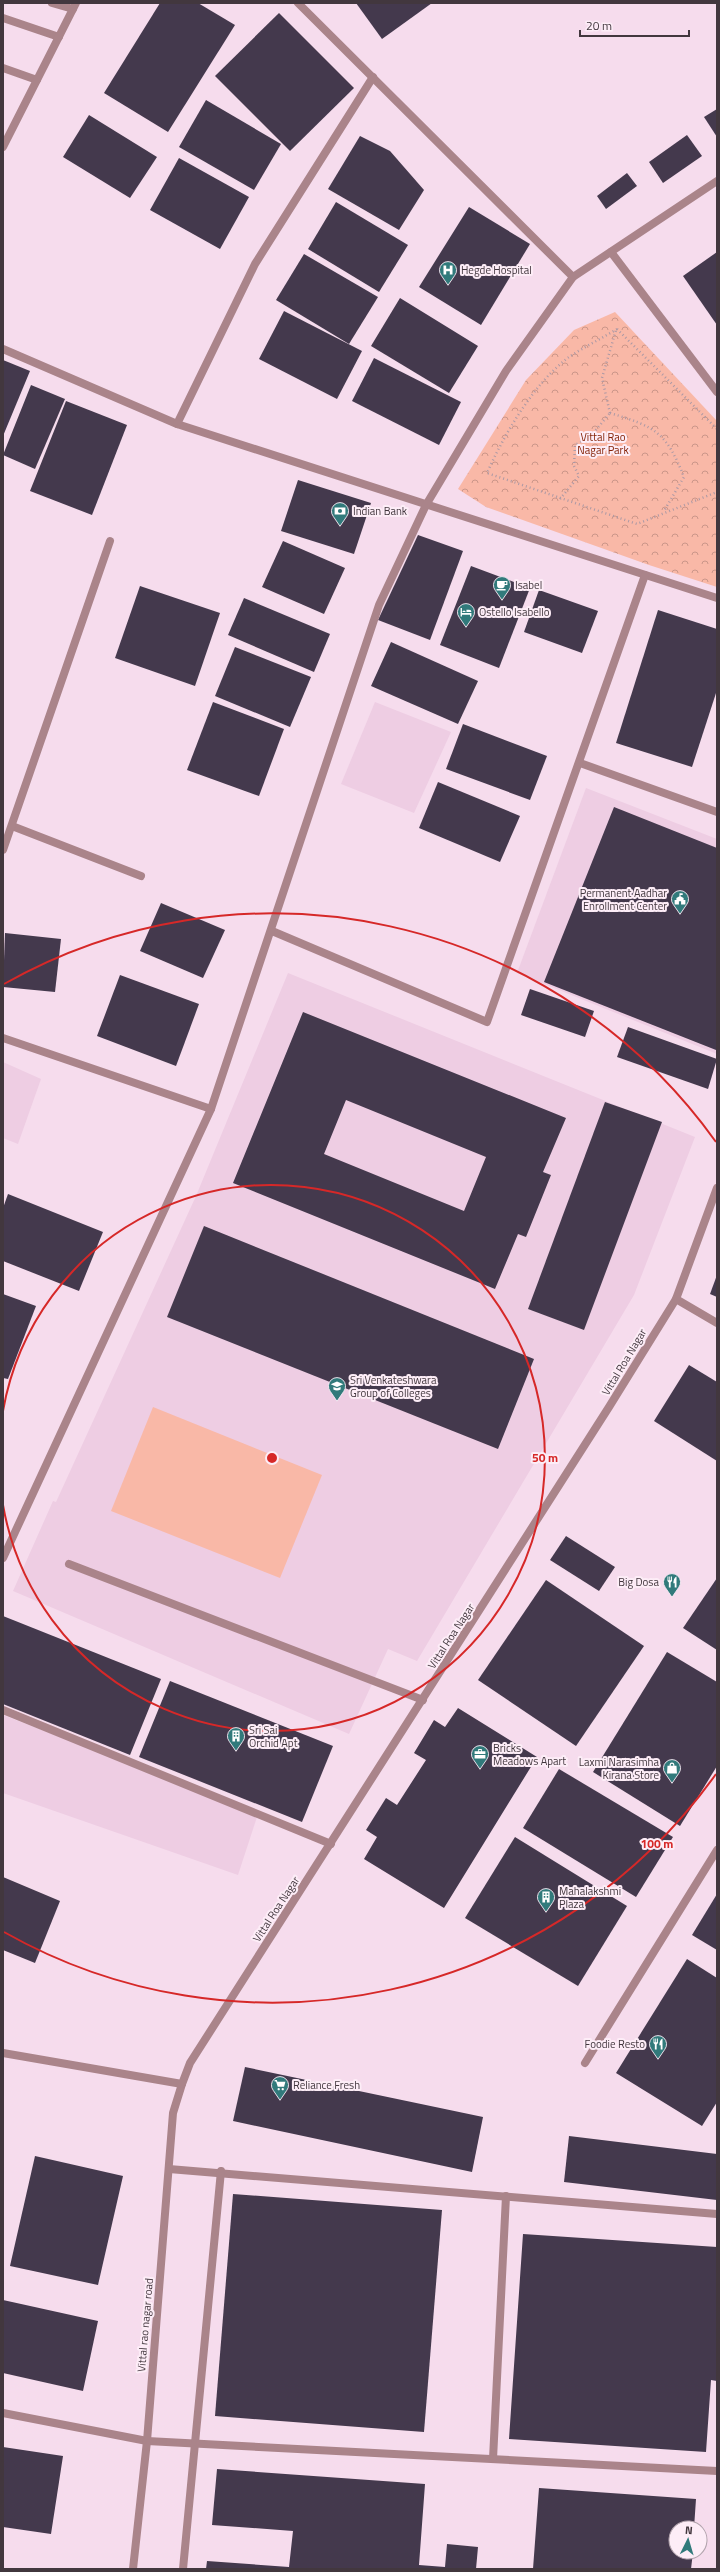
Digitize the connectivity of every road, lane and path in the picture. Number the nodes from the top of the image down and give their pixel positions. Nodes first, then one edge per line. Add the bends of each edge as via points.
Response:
1 (52, 3) edge
2 (298, 3) edge
3 (74, 6) edge
4 (3, 18) edge
5 (59, 36) junction
6 (3, 68) edge
7 (373, 77) junction
8 (37, 80) junction
9 (3, 147) edge
10 (717, 181) edge
11 (611, 252) junction
12 (573, 277) junction
13 (617, 329) junction
14 (3, 349) edge
15 (717, 392) edge
16 (610, 413) junction
17 (177, 424) junction
18 (717, 429) edge
19 (717, 492) edge
20 (560, 499) junction
21 (426, 505) junction
22 (664, 512) junction
23 (110, 541) dead end
24 (645, 575) junction
25 (717, 598) edge
26 (580, 763) junction
27 (717, 812) edge
28 (12, 826) junction
29 (3, 850) edge
30 (141, 876) dead end
31 (272, 931) junction
32 (3, 1038) edge
33 (211, 1109) junction
34 (717, 1188) edge
35 (676, 1299) junction
36 (717, 1323) edge
37 (3, 1558) edge
38 (68, 1564) dead end
39 (423, 1700) junction
40 (3, 1710) edge
41 (331, 1844) junction
42 (717, 1850) edge
43 (3, 2053) edge
44 (585, 2063) dead end
45 (182, 2084) junction
46 (168, 2169) junction
47 (221, 2171) junction
48 (506, 2196) junction
49 (717, 2214) edge
50 (3, 2413) edge
51 (147, 2441) junction
52 (195, 2444) junction
53 (493, 2459) junction
54 (717, 2471) edge
55 (133, 2569) edge
56 (183, 2569) edge

1 - 3 street
2 - 7 street
3 - 5 street
4 - 5 street
5 - 8 street
6 - 8 street
7 - 12 street
7 - 17 street via 256,264
8 - 9 street
10 - 11 street
11 - 12 street
11 - 15 street
12 - 21 street via 506,371
13 - 16 path via 602,378
13 - 18 path
13 - 20 path via 569,357 550,374 501,442 487,473
14 - 17 street
16 - 20 path via 590,437 575,445 574,466 579,476
16 - 22 path via 639,422 662,434 676,456 684,477
17 - 21 street
19 - 22 path via 691,504
20 - 22 path via 637,524
21 - 24 street
21 - 31 street via 379,605
23 - 28 street
24 - 25 street
24 - 26 street
26 - 27 street
26 - 31 street via 487,1022
28 - 29 street
28 - 30 street
31 - 33 street
32 - 33 street
33 - 37 street
34 - 35 street, Vittal Roa Nagar
35 - 36 street
35 - 39 street, Vittal Roa Nagar
38 - 39 street
39 - 41 street, Vittal Roa Nagar
40 - 41 street
41 - 45 street, Vittal Roa Nagar via 190,2063
42 - 44 street
43 - 45 street
45 - 46 street, Vittal rao nagar road via 173,2113
46 - 47 street
46 - 51 street, Vittal rao nagar road
47 - 48 street
47 - 52 street
48 - 49 street
48 - 53 street
50 - 51 street
51 - 52 street
51 - 55 street, Vittal rao nagar road
52 - 53 street
52 - 56 street
53 - 54 street

